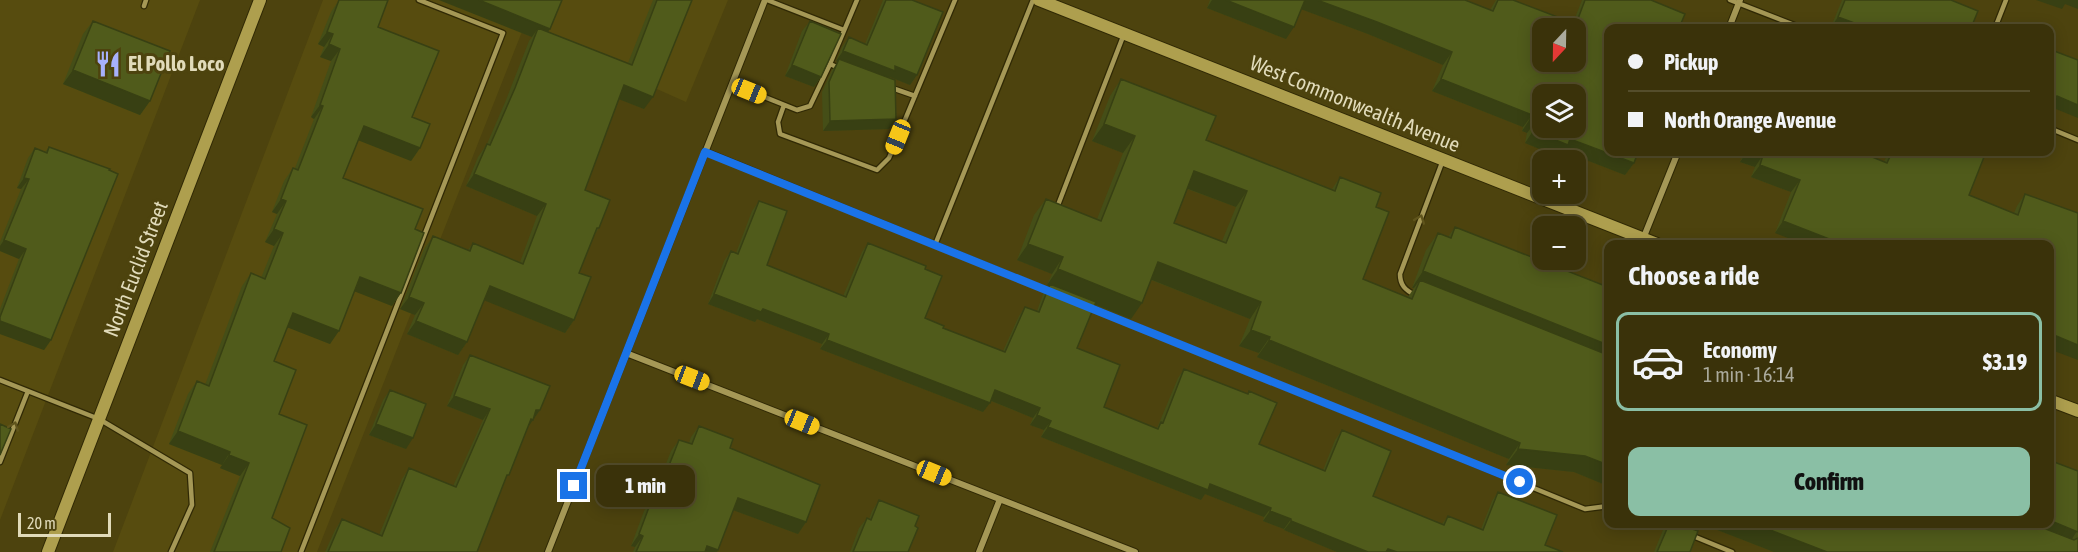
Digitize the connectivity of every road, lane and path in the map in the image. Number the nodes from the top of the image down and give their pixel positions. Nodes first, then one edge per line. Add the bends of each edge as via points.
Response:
1 (260, 0) edge
2 (419, 0) edge
3 (766, 0) edge
4 (857, 0) edge
5 (955, 0) edge
6 (1033, 0) edge
7 (1039, 0) edge
8 (1730, 0) edge
9 (2006, 0) edge
10 (1740, 2) edge
11 (1731, 24) edge
12 (1792, 24) edge
13 (1997, 24) edge
14 (844, 30) junction
15 (1124, 34) junction
16 (830, 64) junction
17 (840, 68) edge
18 (732, 84) junction
19 (883, 84) edge
20 (915, 96) junction
21 (784, 105) junction
22 (2054, 130) edge
23 (2078, 140) edge
24 (705, 152) junction
25 (1676, 156) edge
26 (1443, 160) junction
27 (1058, 205) edge
28 (1642, 239) junction
29 (1645, 240) edge
30 (935, 245) junction
31 (1056, 294) edge
32 (1423, 298) edge
33 (1078, 303) edge
34 (626, 352) junction
35 (0, 380) edge
36 (28, 391) junction
37 (2054, 402) edge
38 (2078, 411) edge
39 (99, 419) junction
40 (0, 462) edge
41 (1000, 499) junction
42 (1604, 506) edge
43 (1670, 528) edge
44 (1681, 532) edge
45 (1691, 536) edge
46 (48, 552) edge
47 (171, 552) edge
48 (301, 552) edge
49 (548, 552) edge
50 (979, 552) edge
51 (1135, 552) edge
52 (1732, 552) edge

1 - 39 main road, North Euclid Street
2 - 48 lane via 503,33
3 - 14 lane
3 - 18 street
4 - 14 lane
5 - 20 lane
6 - 30 lane
7 - 15 main road, West Commonwealth Avenue
8 - 10 lane
9 - 13 lane
10 - 11 street
10 - 12 lane
14 - 16 lane
15 - 26 main road, West Commonwealth Avenue
15 - 27 lane
16 - 17 lane
16 - 21 lane via 810,106 798,110
18 - 21 lane
18 - 24 street
19 - 20 lane
20 - 21 lane via 889,158 877,170 780,134 778,122
22 - 23 lane
24 - 30 lane
24 - 34 street
25 - 28 street
26 - 28 main road, West Commonwealth Avenue
32 -> 26 lane via 1404,288 1400,273
28 - 29 main road, West Commonwealth Avenue
30 - 31 lane
33 - 42 lane via 1585,508
34 - 41 street
34 - 49 street
35 - 36 lane
36 - 39 lane
40 -> 36 lane
37 - 38 main road
39 - 46 main road, North Euclid Street
39 - 47 lane via 190,473 192,505
41 - 50 street
41 - 51 street
43 - 44 lane
45 - 52 lane

